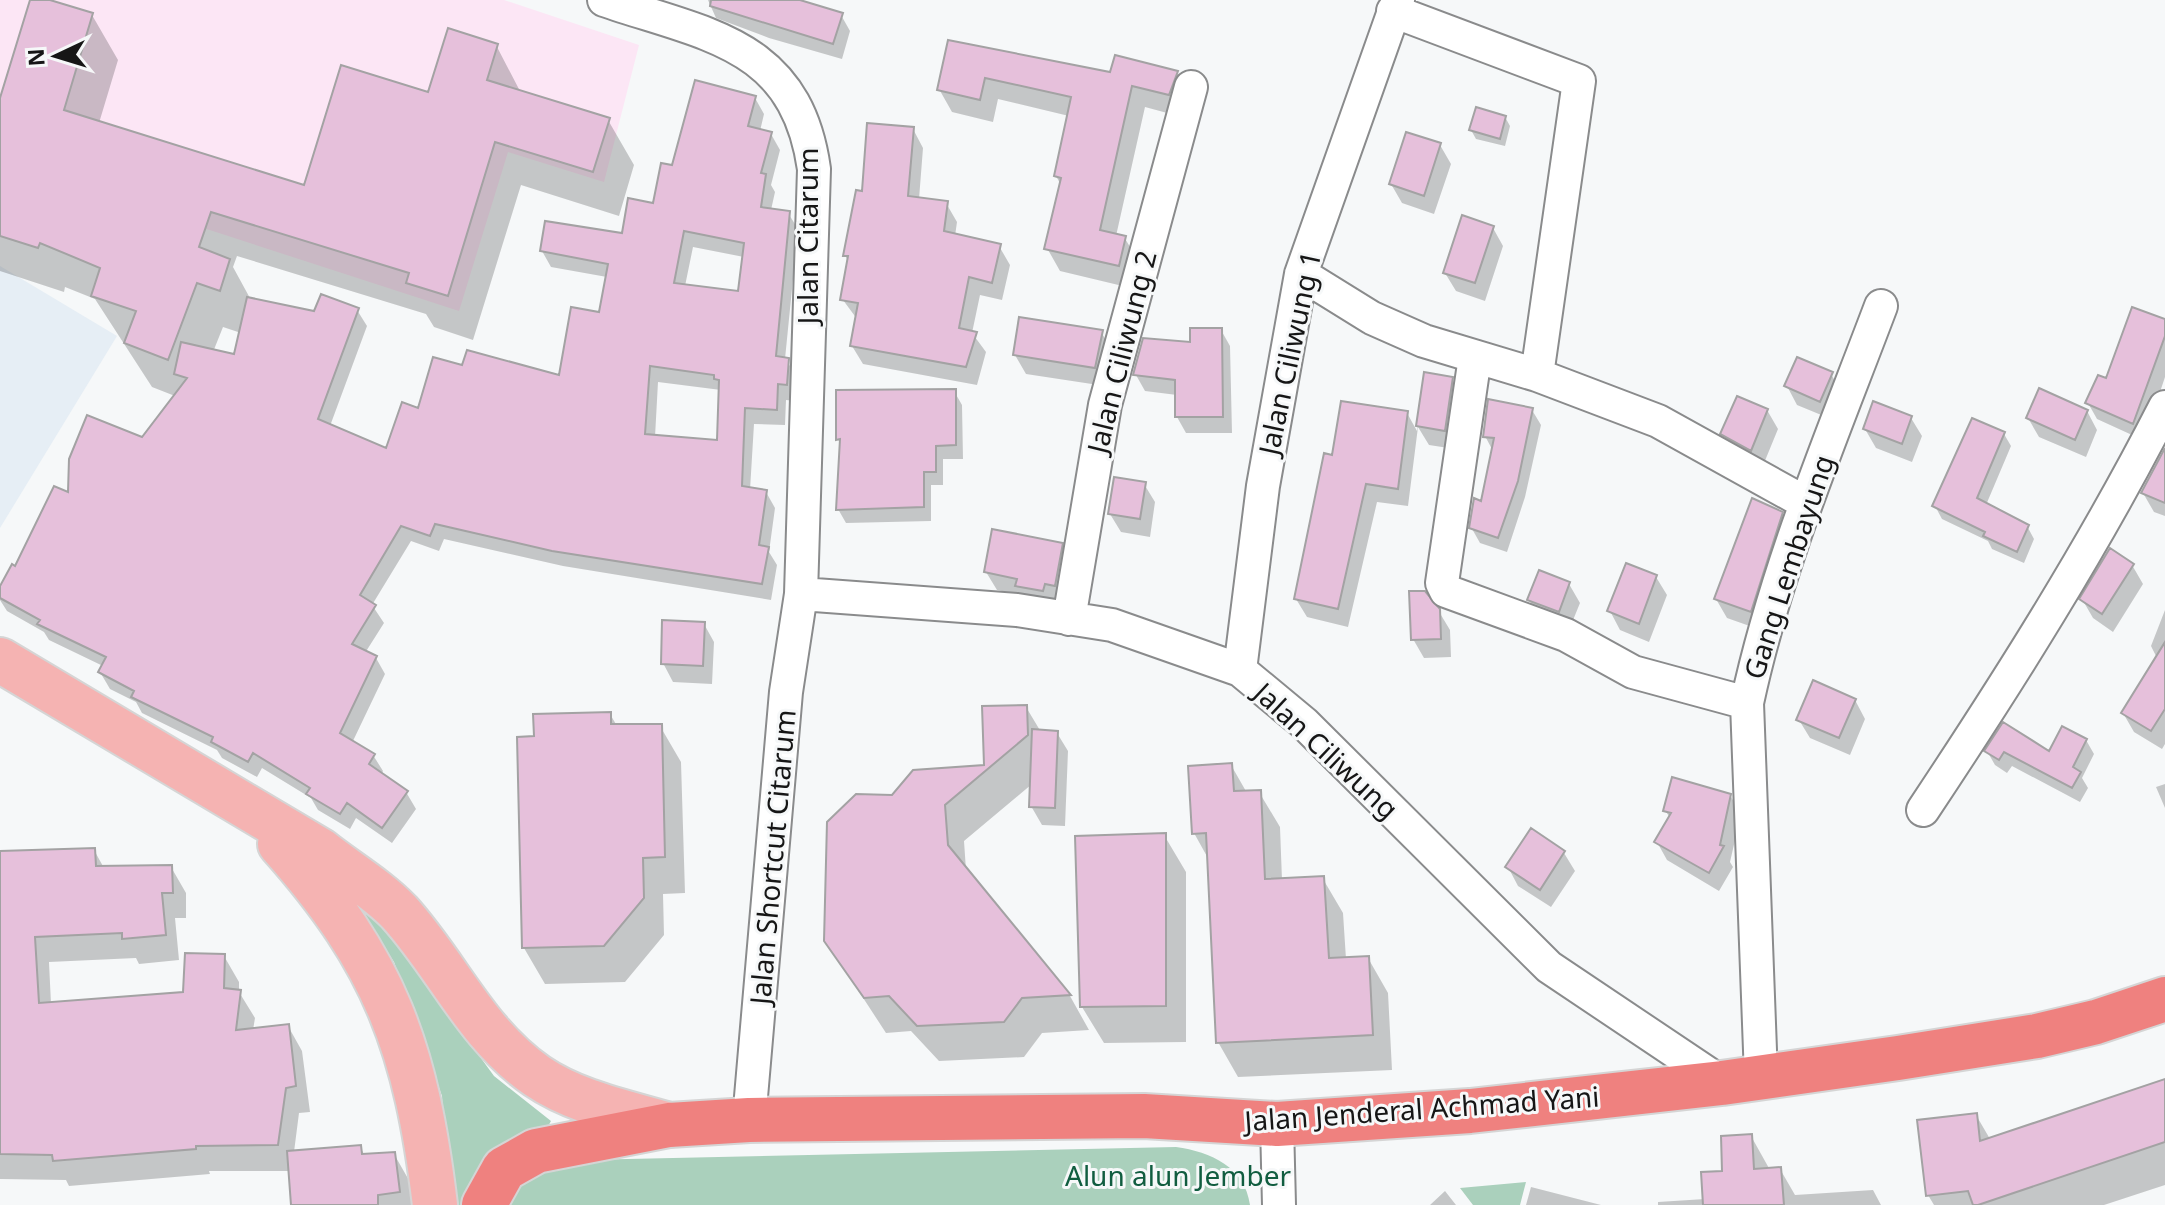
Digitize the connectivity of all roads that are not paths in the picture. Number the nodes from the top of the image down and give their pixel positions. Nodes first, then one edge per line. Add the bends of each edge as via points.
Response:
1 (604, 0) edge
2 (1396, 5) edge
3 (1191, 87) dead end
4 (1301, 274) junction
5 (1881, 306) dead end
6 (1475, 357) junction
7 (1537, 375) junction
8 (2165, 407) edge
9 (1806, 503) junction
10 (801, 594) junction
11 (1069, 619) junction
12 (0, 660) edge
13 (1240, 670) junction
14 (1747, 703) junction
15 (244, 804) junction
16 (1923, 810) dead end
17 (2165, 999) edge
18 (1741, 1080) junction
19 (749, 1120) junction
20 (1277, 1124) junction
21 (669, 1125) junction
22 (435, 1205) edge
23 (484, 1205) edge
24 (1279, 1205) edge

1 - 10 street, Jalan Citarum via 740,46 785,89 809,137 814,169
2 - 4 street, Jalan Ciliwung 1
2 - 7 street via 1579,81
3 - 11 street, Jalan Ciliwung 2 via 1105,405
4 - 6 street via 1372,318
4 - 13 street, Jalan Ciliwung 1 via 1263,486
5 - 9 street, Gang Lembayung
6 - 7 street
6 - 14 street via 1442,583 1446,591 1566,635 1633,672
7 - 9 street via 1658,421
8 - 16 street via 2110,514 2025,656
9 - 14 street, Gang Lembayung
10 - 11 street, Jalan Ciliwung via 1017,610
10 - 19 street, Jalan Shortcut Citarum via 786,692
11 - 13 street, Jalan Ciliwung via 1112,625
12 - 15 main road
13 - 18 street, Jalan Ciliwung via 1304,723 1549,967
14 - 18 street, Gang Lembayung
15 - 21 main road via 321,851 398,912 498,1045 539,1077 583,1099
15 - 22 main road via 337,911 374,970 417,1091
17 - 18 highway, Jalan Jenderal Achmad Yani via 2037,1036
18 - 20 highway, Jalan Jenderal Achmad Yani via 1470,1111
19 - 20 highway, Jalan Jenderal Achmad Yani via 1144,1116
19 - 21 highway, Jalan Jenderal Achmad Yani
20 - 24 street
21 - 23 highway, Jalan Jenderal Achmad Yani via 536,1151 504,1169

